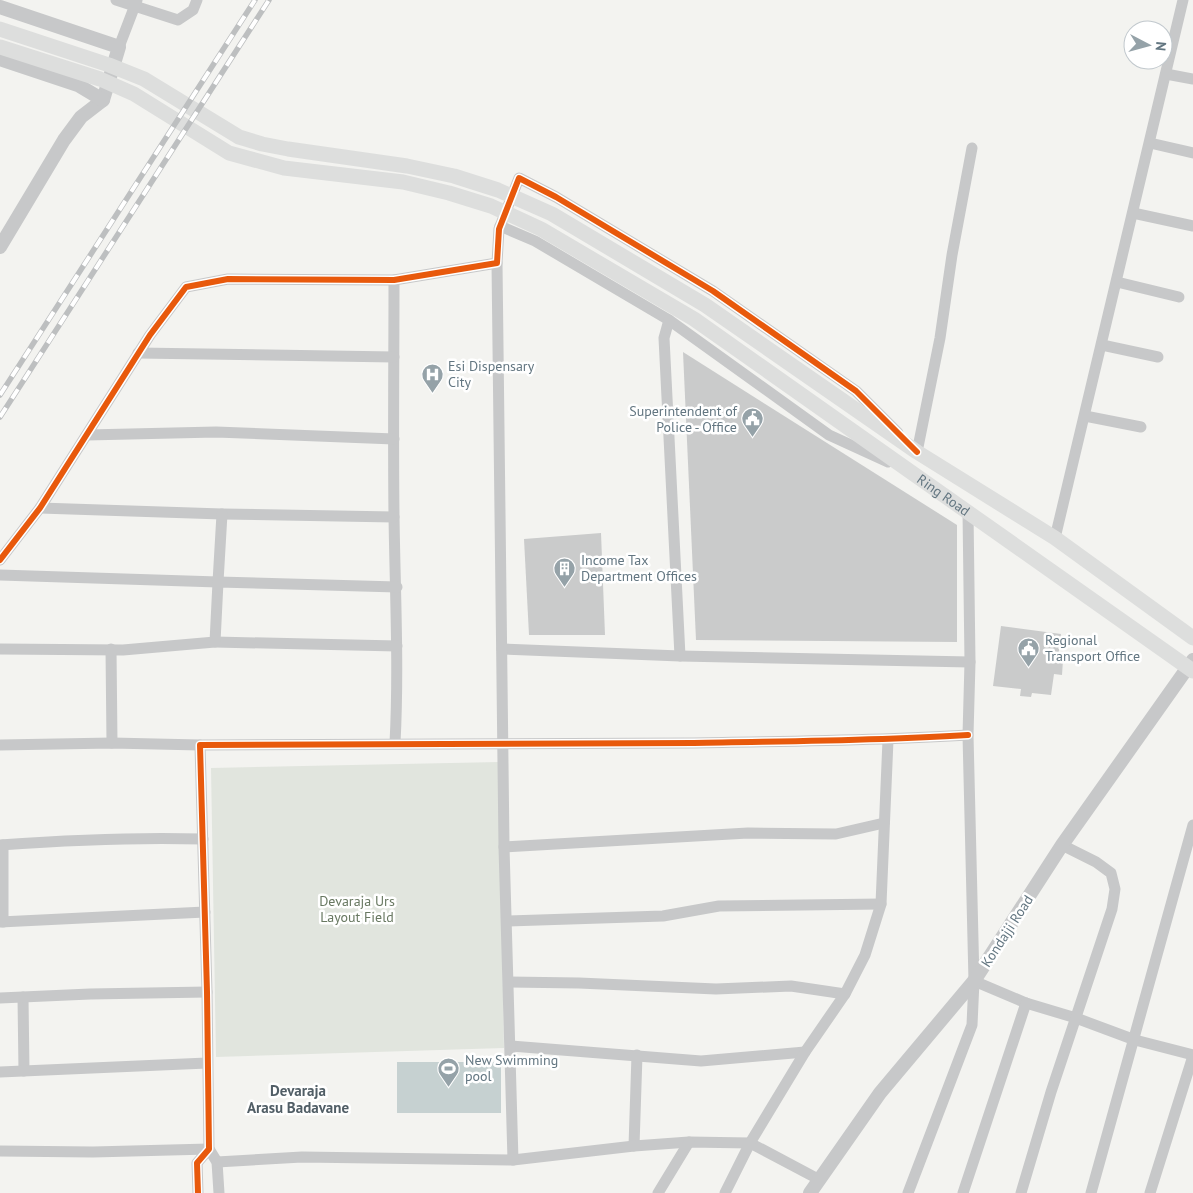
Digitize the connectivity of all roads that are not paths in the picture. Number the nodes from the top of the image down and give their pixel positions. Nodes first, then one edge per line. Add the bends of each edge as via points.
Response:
1 (116, 0) edge
2 (197, 0) edge
3 (136, 3) edge
4 (1186, 5) edge
5 (0, 7) edge
6 (0, 30) edge
7 (0, 47) edge
8 (119, 47) junction
9 (0, 59) edge
10 (1166, 74) junction
11 (1193, 79) edge
12 (103, 100) junction
13 (1150, 143) junction
14 (972, 148) dead end
15 (1193, 153) edge
16 (1134, 212) junction
17 (500, 226) junction
18 (1193, 226) edge
19 (0, 247) edge
20 (497, 263) junction
21 (394, 280) junction
22 (1117, 282) junction
23 (1179, 297) dead end
24 (669, 320) junction
25 (1102, 345) junction
26 (138, 353) junction
27 (394, 357) junction
28 (1158, 358) dead end
29 (1084, 416) junction
30 (1141, 427) dead end
31 (87, 435) junction
32 (394, 439) junction
33 (916, 452) junction
34 (910, 472) junction
35 (40, 508) junction
36 (968, 512) junction
37 (222, 514) junction
38 (394, 517) junction
39 (1055, 538) junction
40 (0, 560) edge
41 (0, 575) edge
42 (218, 582) junction
43 (396, 587) junction
44 (1193, 638) edge
45 (215, 642) junction
46 (397, 646) junction
47 (0, 649) edge
48 (111, 649) junction
49 (502, 649) junction
50 (680, 656) junction
51 (970, 662) junction
52 (1191, 666) edge
53 (968, 736) junction
54 (888, 740) junction
55 (112, 743) junction
56 (395, 743) junction
57 (0, 745) edge
58 (200, 745) junction
59 (503, 745) junction
60 (884, 824) junction
61 (1193, 825) edge
62 (203, 839) junction
63 (2, 845) edge
64 (1062, 845) junction
65 (504, 848) junction
66 (882, 904) junction
67 (205, 912) junction
68 (507, 921) junction
69 (1, 922) edge
70 (509, 982) junction
71 (974, 982) junction
72 (207, 992) junction
73 (845, 994) junction
74 (23, 997) junction
75 (0, 998) edge
76 (1026, 1003) junction
77 (1076, 1018) junction
78 (1135, 1040) junction
79 (511, 1046) junction
80 (806, 1052) junction
81 (637, 1055) junction
82 (1193, 1056) edge
83 (207, 1063) junction
84 (24, 1071) junction
85 (0, 1072) edge
86 (689, 1142) junction
87 (750, 1143) junction
88 (634, 1146) junction
89 (209, 1149) junction
90 (0, 1151) edge
91 (513, 1160) junction
92 (218, 1162) junction
93 (820, 1180) junction
94 (198, 1193) edge
95 (219, 1193) edge
96 (658, 1193) edge
97 (725, 1193) edge
98 (810, 1193) edge
99 (908, 1193) edge
100 (963, 1193) edge
101 (1021, 1193) edge
102 (1091, 1193) edge
103 (1150, 1193) edge

1 - 3 street
2 - 3 street via 193,10 178,20
3 - 8 street
4 - 10 street
5 - 8 street
6 - 33 main road via 144,79 239,137 288,149 454,176 498,190 552,214 705,305
7 - 34 main road, Ring Road via 100,79 134,94 229,153 284,168 403,182 449,193 491,206 542,229 694,319
8 - 12 street
9 - 12 street via 78,85
10 - 11 street
10 - 13 street
12 - 19 street via 80,117
13 - 15 street
13 - 16 street
14 - 33 street via 940,338
16 - 18 street
16 - 22 street
17 - 20 street
17 - 24 street via 535,241
17 - 33 street via 519,178 556,197 721,296 856,390
20 - 21 street
20 - 49 street
21 - 26 street via 228,279 186,287
21 - 27 street
22 - 23 street
22 - 25 street
24 - 34 street via 829,435
24 - 50 street via 664,338
25 - 28 street
25 - 29 street
26 - 27 street
26 - 31 street
27 - 32 street
29 - 30 street
29 - 39 street
31 - 32 street via 216,432
31 - 35 street
32 - 38 street
33 - 39 main road
34 - 36 main road, Ring Road
35 - 37 street
35 - 40 street
36 - 51 street
36 - 52 main road, Ring Road
37 - 38 street
37 - 42 street
38 - 43 street
39 - 44 main road
41 - 42 street
42 - 43 street
42 - 45 street
43 - 46 street
45 - 46 street
45 - 48 street
46 - 56 street
47 - 48 street
48 - 55 street
49 - 50 street
49 - 59 street
50 - 51 street
51 - 53 street
52 - 64 street, Kondajji Road
53 - 54 street
53 - 71 street
54 - 59 street
54 - 60 street
55 - 57 street
55 - 58 street
56 - 58 street
56 - 59 street
58 - 62 street
59 - 65 street
60 - 65 street via 836,834 748,833
60 - 66 street
61 - 78 street
62 - 63 street via 50,841
62 - 67 street
63 - 69 street
64 - 71 street, Kondajji Road
64 - 77 street via 1112,873 1115,889 1112,909
65 - 68 street
66 - 68 street via 719,906 663,916
66 - 73 street via 865,955
67 - 69 street
67 - 72 street
68 - 70 street
70 - 73 street via 716,988 791,986
70 - 79 street
71 - 76 street
71 - 93 street, Kondajji Road via 880,1093
71 - 99 street via 972,1025
72 - 74 street
72 - 83 street
73 - 80 street
74 - 75 street
74 - 84 street
76 - 77 street
76 - 100 street
77 - 78 street
77 - 101 street
78 - 82 street
78 - 102 street
79 - 81 street
79 - 91 street
80 - 81 street via 701,1061
80 - 87 street
81 - 88 street
82 - 103 street
83 - 84 street
83 - 89 street
84 - 85 street
86 - 87 street
86 - 88 street
86 - 96 street
87 - 93 street
87 - 97 street
88 - 91 street
89 - 90 street
89 - 92 street
89 - 94 street via 197,1163
91 - 92 street via 302,1157
92 - 95 street
93 - 98 street, Kondajji Road

